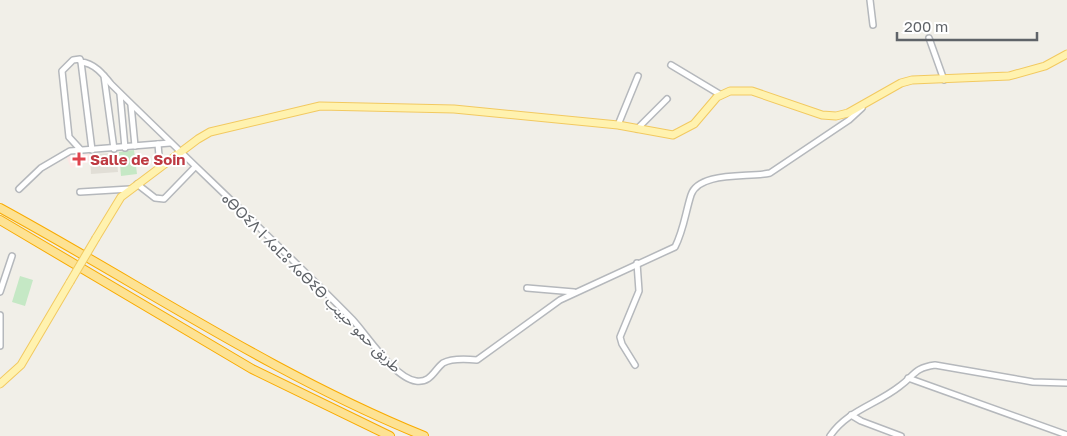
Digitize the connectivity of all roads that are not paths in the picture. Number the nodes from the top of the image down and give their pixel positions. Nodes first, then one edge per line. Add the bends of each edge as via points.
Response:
1 (870, 0) edge
2 (873, 24) dead end
3 (929, 38) dead end
4 (1067, 54) edge
5 (81, 62) junction
6 (671, 65) dead end
7 (104, 76) junction
8 (638, 76) dead end
9 (944, 80) junction
10 (120, 94) junction
11 (721, 95) junction
12 (666, 99) dead end
13 (865, 104) junction
14 (131, 105) junction
15 (618, 125) junction
16 (637, 129) junction
17 (170, 142) junction
18 (158, 144) junction
19 (135, 146) junction
20 (124, 148) junction
21 (80, 149) junction
22 (114, 149) junction
23 (92, 150) junction
24 (180, 152) junction
25 (159, 156) dead end
26 (195, 167) junction
27 (137, 184) junction
28 (18, 189) dead end
29 (130, 189) junction
30 (80, 192) dead end
31 (1, 209) edge
32 (0, 220) edge
33 (12, 256) dead end
34 (637, 263) junction
35 (527, 288) dead end
36 (0, 292) edge
37 (576, 292) junction
38 (0, 316) edge
39 (0, 346) edge
40 (635, 365) dead end
41 (908, 378) junction
42 (1067, 383) edge
43 (0, 384) edge
44 (851, 414) junction
45 (1067, 435) edge
46 (390, 436) edge
47 (424, 436) edge
48 (830, 436) edge
49 (901, 436) edge

1 - 2 street
3 - 9 street
4 - 9 main road via 1045,66 1009,76
5 - 7 street, ⴰⴱⵔⵉⴷ ⵏ ⵃⴰⵎⵓ ⵃⴰⴱⵉⴱ طريق حمو حبيب via 88,63
5 - 21 street via 80,59 73,60 62,71 69,137
5 - 23 street
6 - 11 street
7 - 10 street, ⴰⴱⵔⵉⴷ ⵏ ⵃⴰⵎⵓ ⵃⴰⴱⵉⴱ طريق حمو حبيب
7 - 22 street
8 - 15 street
9 - 13 main road via 902,83
10 - 14 street, ⴰⴱⵔⵉⴷ ⵏ ⵃⴰⵎⵓ ⵃⴰⴱⵉⴱ طريق حمو حبيب
10 - 20 street
11 - 13 main road via 730,90 747,90 822,115 836,116
11 - 16 main road via 684,130 673,135
12 - 16 street
13 - 34 street, ⴰⴱⵔⵉⴷ ⵏ ⵃⴰⵎⵓ ⵃⴰⴱⵉⴱ طريق حمو حبيب via 850,120 770,173 707,179 696,186 675,247
14 - 17 street, ⴰⴱⵔⵉⴷ ⵏ ⵃⴰⵎⵓ ⵃⴰⴱⵉⴱ طريق حمو حبيب
14 - 19 street
15 - 16 main road
15 - 24 main road via 454,108 320,106 210,132
17 - 18 street
17 - 24 street, ⴰⴱⵔⵉⴷ ⵏ ⵃⴰⵎⵓ ⵃⴰⴱⵉⴱ طريق حمو حبيب
18 - 19 street
18 - 25 street
19 - 20 street
20 - 22 street
21 - 23 street
21 - 28 street via 52,160
22 - 23 street
24 - 26 street, ⴰⴱⵔⵉⴷ ⵏ ⵃⴰⵎⵓ ⵃⴰⴱⵉⴱ طريق حمو حبيب
24 - 27 main road
26 - 27 street via 164,199 156,198
26 - 37 street, ⴰⴱⵔⵉⴷ ⵏ ⵃⴰⵎⵓ ⵃⴰⴱⵉⴱ طريق حمو حبيب via 363,330 398,371 416,381 433,376 444,363 465,358 477,360
27 - 29 main road
29 - 30 street
29 - 43 main road, bridge via 121,197 21,365
31 - 47 highway via 286,373
32 - 46 highway via 252,369
33 - 36 street
34 - 37 street, ⴰⴱⵔⵉⴷ ⵏ ⵃⴰⵎⵓ ⵃⴰⴱⵉⴱ طريق حمو حبيب
34 - 40 street via 639,291 620,340
35 - 37 street
38 - 39 street
41 - 42 street via 923,366 935,365 1033,382
41 - 44 street via 899,387
41 - 45 street
44 - 48 street
44 - 49 street

